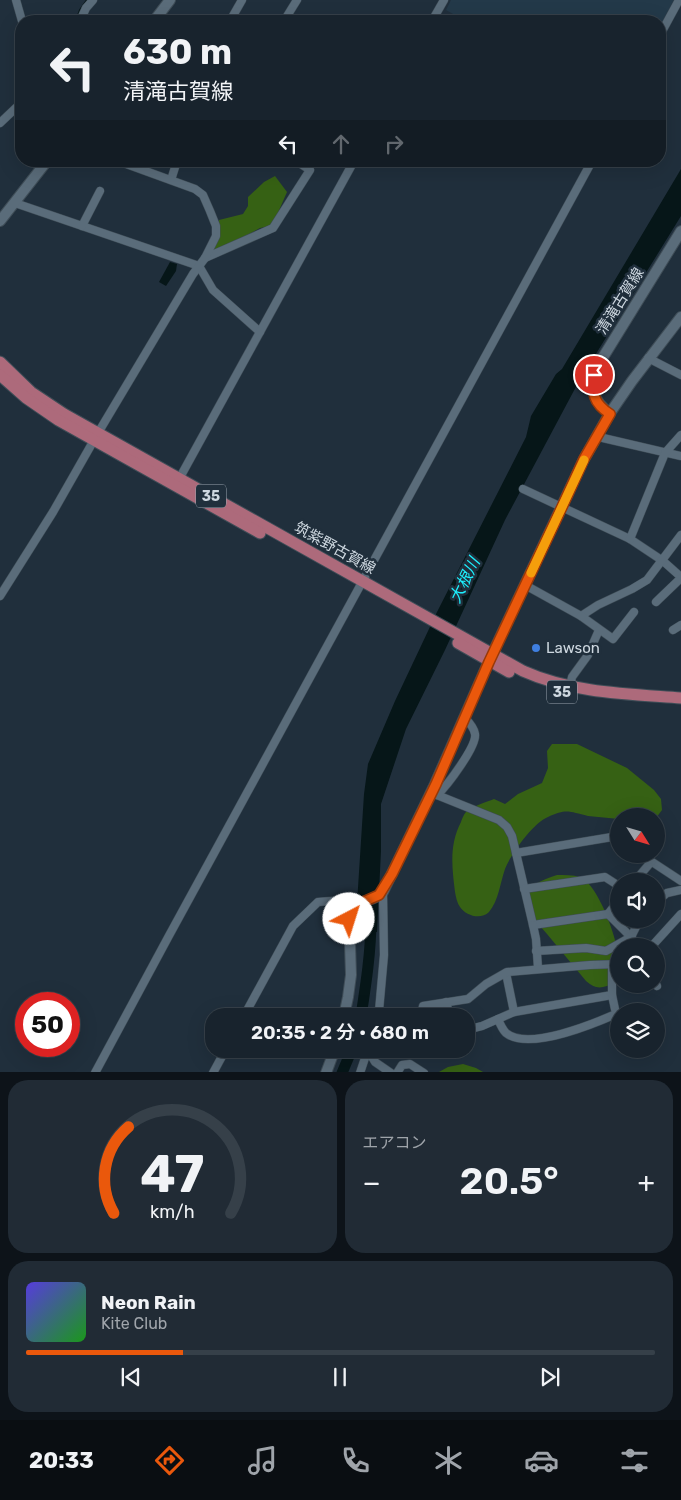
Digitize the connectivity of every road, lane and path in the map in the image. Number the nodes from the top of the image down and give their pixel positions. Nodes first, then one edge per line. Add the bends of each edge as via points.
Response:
1 (16, 0) edge
2 (93, 0) edge
3 (170, 0) edge
4 (242, 0) edge
5 (297, 0) edge
6 (444, 0) edge
7 (679, 0) edge
8 (20, 15) edge
9 (83, 15) edge
10 (159, 15) edge
11 (233, 15) edge
12 (288, 15) edge
13 (435, 15) edge
14 (666, 24) edge
15 (15, 108) edge
16 (0, 123) edge
17 (42, 167) edge
18 (135, 167) edge
19 (176, 167) edge
20 (305, 167) edge
21 (351, 167) edge
22 (589, 167) edge
23 (171, 180) junction
24 (100, 191) dead end
25 (15, 203) junction
26 (0, 221) edge
27 (82, 226) junction
28 (681, 230) edge
29 (205, 258) junction
30 (200, 266) junction
31 (681, 317) edge
32 (260, 332) junction
33 (648, 358) junction
34 (0, 362) edge
35 (681, 375) edge
36 (1, 377) edge
37 (610, 414) junction
38 (597, 435) junction
39 (681, 435) edge
40 (96, 437) junction
41 (665, 453) junction
42 (681, 456) edge
43 (177, 482) junction
44 (523, 489) dead end
45 (562, 507) junction
46 (681, 535) edge
47 (630, 538) junction
48 (662, 562) junction
49 (681, 578) edge
50 (359, 584) junction
51 (525, 585) junction
52 (0, 596) edge
53 (656, 602) dead end
54 (634, 612) dead end
55 (581, 616) junction
56 (681, 625) edge
57 (599, 630) junction
58 (673, 630) dead end
59 (491, 658) junction
60 (570, 686) junction
61 (681, 698) edge
62 (681, 706) edge
63 (464, 716) junction
64 (434, 794) junction
65 (610, 837) edge
66 (516, 853) junction
67 (650, 863) edge
68 (653, 863) edge
69 (642, 873) edge
70 (610, 880) edge
71 (681, 881) edge
72 (524, 889) junction
73 (681, 890) edge
74 (381, 894) junction
75 (665, 894) edge
76 (356, 905) junction
77 (610, 911) edge
78 (608, 914) junction
79 (681, 914) edge
80 (533, 925) junction
81 (635, 928) edge
82 (630, 937) junction
83 (659, 938) edge
84 (536, 950) junction
85 (610, 964) edge
86 (538, 968) junction
87 (506, 973) junction
88 (612, 995) joint
89 (446, 1002) junction
90 (248, 1008) edge
91 (346, 1008) edge
92 (380, 1008) edge
93 (423, 1008) edge
94 (448, 1008) edge
95 (514, 1012) junction
96 (498, 1019) junction
97 (475, 1028) edge
98 (221, 1058) edge
99 (331, 1058) edge
100 (367, 1058) edge
101 (372, 1058) edge
102 (95, 1072) edge
103 (213, 1072) edge
104 (326, 1072) edge
105 (360, 1072) edge
106 (391, 1072) edge
107 (398, 1072) edge
108 (424, 1072) edge

1 - 8 street
2 - 9 street
3 - 10 main road
4 - 11 street
5 - 12 street
6 - 13 street
7 - 14 street
15 - 16 street
17 - 25 main road
18 - 23 street
19 - 23 street
20 - 29 street via 310,170 273,228
21 - 32 street
22 - 50 street
23 - 29 street via 203,195 210,211 216,236
24 - 27 street
25 - 26 main road
25 - 27 street
27 - 30 street
28 - 37 main road, 清滝古賀線 via 597,367 593,392 596,401
29 - 30 street
30 - 32 street via 213,290
30 - 40 street
31 - 33 main road
32 - 43 street
33 - 35 street
33 - 37 main road
34 - 40 main road, 筑紫野古賀線 / 35 via 47,404
36 - 40 main road, 筑紫野古賀線 / 35 via 42,410
37 - 38 main road
38 - 41 street
38 - 45 main road
39 - 41 street
40 - 43 main road, 筑紫野古賀線 / 35
40 - 52 street
41 - 42 street
41 - 47 street
43 - 50 main road, 筑紫野古賀線 / 35
44 - 45 street
45 - 47 street
45 - 51 main road
46 - 48 street
47 - 48 street
48 - 49 street
48 - 55 street via 647,580
49 - 53 street
50 - 59 main road, 筑紫野古賀線 / 35
50 - 102 street
51 - 55 street
51 - 59 main road
54 - 57 street via 613,639
55 - 57 street
56 - 58 street
57 - 60 street
59 - 60 main road, 筑紫野古賀線 / 35
59 - 62 main road, 筑紫野古賀線 / 35 via 519,677 552,690
59 - 63 main road
60 - 61 main road, 筑紫野古賀線 / 35
63 - 64 main road
63 - 64 street via 475,732 473,744 449,782
64 - 66 street via 499,820 508,827
64 - 74 main road
65 - 66 street
66 - 72 street
67 - 69 street
68 - 71 street
70 - 72 street via 605,877
72 - 80 street
73 - 75 street
74 - 76 main road
74 - 92 street via 384,956
76 - 90 street via 344,900 318,902 299,920
76 - 91 main road via 349,914 352,952
77 - 78 street
78 - 80 street
78 - 82 street
79 - 83 street
80 - 84 street
81 - 82 street
82 - 84 street via 606,951 586,948
84 - 86 street
85 - 86 street
86 - 87 street
87 - 89 street via 468,999
87 - 95 street
88 - 95 street
88 - 96 street via 616,1014 582,1028 546,1037 521,1038 508,1034
89 - 93 street
89 - 94 street
95 - 96 street
96 - 97 street
98 - 103 street
99 - 104 main road
100 - 105 street
101 - 106 street
107 - 108 street via 402,1065 410,1064

